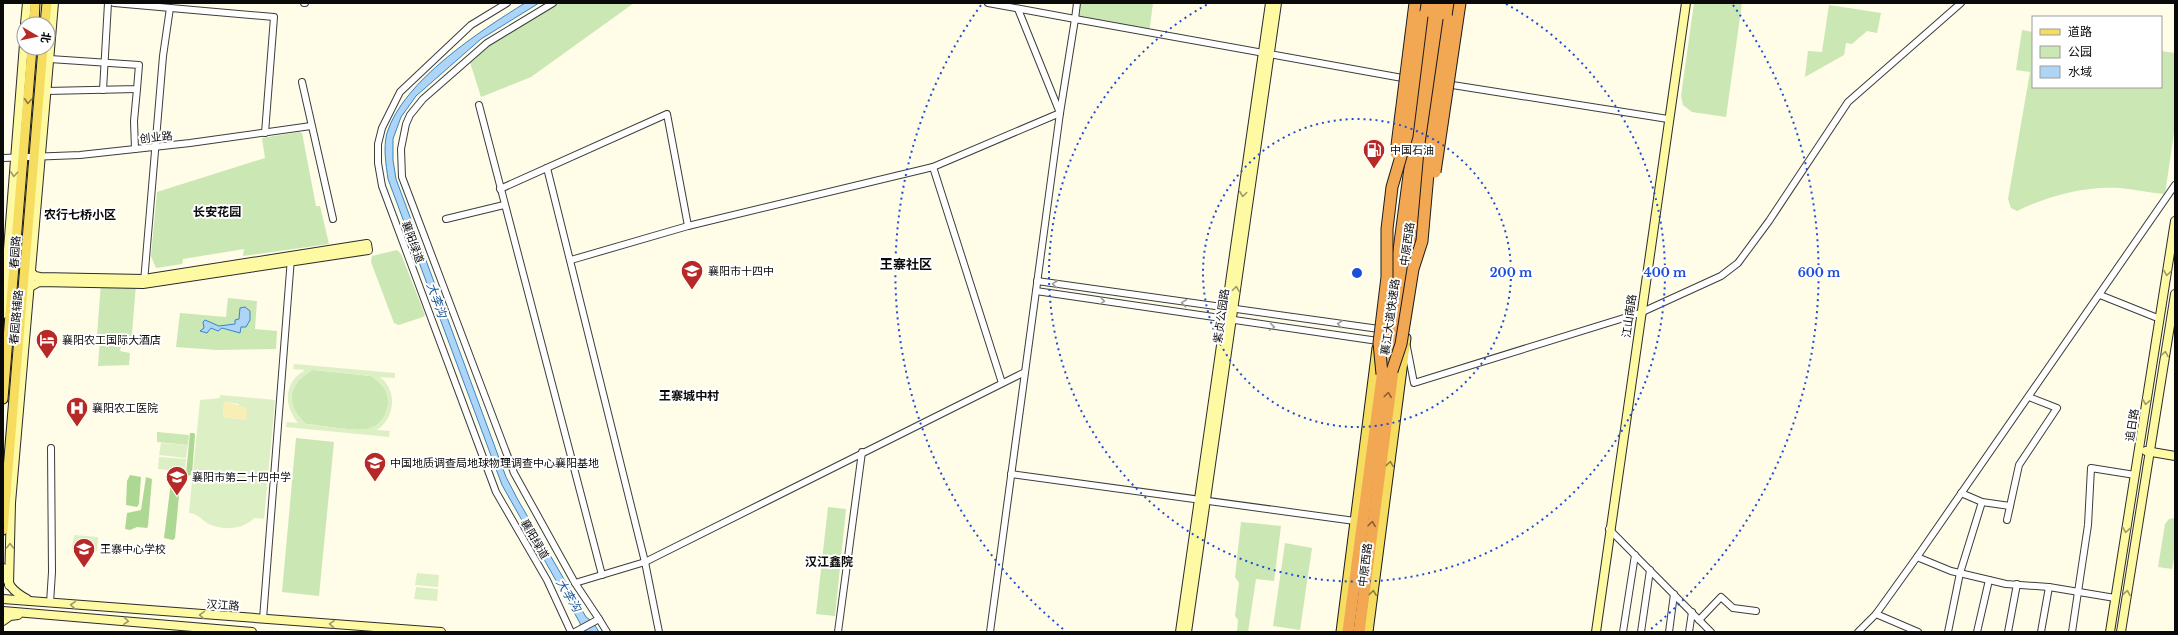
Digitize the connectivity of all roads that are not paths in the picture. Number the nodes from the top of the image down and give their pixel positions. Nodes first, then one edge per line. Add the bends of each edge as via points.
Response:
1 (27, 3) edge
2 (35, 3) edge
3 (47, 3) edge
4 (54, 3) edge
5 (108, 3) edge
6 (114, 3) edge
7 (507, 3) edge
8 (553, 3) edge
9 (988, 3) edge
10 (1078, 3) edge
11 (1270, 3) edge
12 (1277, 3) edge
13 (1415, 3) edge
14 (1420, 3) edge
15 (1424, 3) edge
16 (1432, 3) edge
17 (1441, 3) edge
18 (1451, 3) edge
19 (1457, 3) edge
20 (1460, 3) edge
21 (1686, 3) edge
22 (1961, 3) edge
23 (170, 8) junction
24 (1018, 9) junction
25 (26, 16) edge
26 (34, 16) edge
27 (46, 16) edge
28 (1075, 19) junction
29 (1266, 55) junction
30 (24, 56) edge
31 (30, 56) edge
32 (46, 58) junction
33 (105, 62) junction
34 (1409, 79) junction
35 (25, 80) junction
36 (302, 82) dead end
37 (1446, 84) junction
38 (137, 89) junction
39 (103, 90) junction
40 (43, 91) junction
41 (479, 105) dead end
42 (1060, 113) junction
43 (1668, 119) junction
44 (311, 126) junction
45 (264, 133) junction
46 (155, 147) junction
47 (135, 149) junction
48 (38, 157) junction
49 (3, 158) edge
50 (19, 158) junction
51 (933, 167) junction
52 (547, 168) junction
53 (2175, 185) edge
54 (1392, 187) junction
55 (500, 189) junction
56 (504, 206) junction
57 (333, 219) dead end
58 (446, 219) dead end
59 (2175, 221) edge
60 (688, 226) junction
61 (32, 227) junction
62 (1422, 241) junction
63 (291, 259) junction
64 (571, 260) junction
65 (31, 272) junction
66 (144, 281) junction
67 (1037, 281) junction
68 (7, 287) edge
69 (30, 287) junction
70 (1036, 291) junction
71 (2175, 294) edge
72 (2100, 295) junction
73 (1230, 310) junction
74 (1640, 313) junction
75 (3, 314) edge
76 (2160, 318) junction
77 (1228, 321) junction
78 (2173, 324) edge
79 (24, 328) junction
80 (1379, 329) junction
81 (1406, 339) junction
82 (1378, 341) junction
83 (5, 360) edge
84 (1025, 372) junction
85 (1387, 372) junction
86 (1002, 383) junction
87 (2029, 397) junction
88 (3, 399) edge
89 (51, 448) dead end
90 (2139, 450) junction
91 (862, 452) junction
92 (2150, 452) junction
93 (2175, 456) edge
94 (9, 465) junction
95 (1011, 474) junction
96 (2135, 475) junction
97 (13, 486) junction
98 (1961, 493) junction
99 (1202, 500) junction
100 (1982, 502) junction
101 (2010, 506) junction
102 (2006, 520) dead end
103 (1355, 521) junction
104 (1609, 529) junction
105 (3, 530) edge
106 (1635, 555) junction
107 (1917, 556) junction
108 (645, 562) junction
109 (3, 568) edge
110 (1650, 570) junction
111 (1960, 573) junction
112 (602, 575) junction
113 (1989, 580) junction
114 (575, 583) junction
115 (2017, 584) junction
116 (9, 585) junction
117 (2049, 587) junction
118 (2078, 592) junction
119 (1674, 594) junction
120 (2115, 598) junction
121 (3, 599) edge
122 (31, 601) junction
123 (50, 603) junction
124 (3, 611) edge
125 (1756, 611) dead end
126 (1692, 612) junction
127 (31, 613) junction
128 (1876, 614) junction
129 (263, 620) junction
130 (596, 620) junction
131 (3, 621) edge
132 (1702, 622) junction
133 (576, 631) edge
134 (252, 632) edge
135 (441, 632) edge
136 (571, 632) edge
137 (607, 632) edge
138 (659, 632) edge
139 (838, 632) edge
140 (990, 632) edge
141 (1180, 632) edge
142 (1187, 632) edge
143 (1341, 632) edge
144 (1348, 632) edge
145 (1359, 632) edge
146 (1368, 632) edge
147 (1596, 632) edge
148 (1623, 632) edge
149 (1641, 632) edge
150 (1669, 632) edge
151 (1689, 632) edge
152 (1702, 632) edge
153 (1711, 632) edge
154 (1858, 632) edge
155 (1918, 632) edge
156 (1948, 632) edge
157 (1977, 632) edge
158 (2008, 632) edge
159 (2041, 632) edge
160 (2072, 632) edge
161 (2110, 632) edge
162 (2121, 632) edge

1 - 25 street
2 - 26 main road
3 - 27 main road
4 - 32 street
5 - 33 street
6 - 23 street
7 - 136 street, 襄阳绿道 via 471,25 400,92 382,128 378,144 378,163 382,186 496,492 548,580
8 - 114 street via 487,43 422,99 410,115 401,149 402,176 514,473
9 - 24 street
10 - 28 street
11 - 29 street, 紫贞公园路
12 - 29 street, 紫贞公园路
13 - 54 highway, bridge
14 - 34 main road, 中原西路
15 - 54 highway, bridge via 1407,136
16 - 85 highway, 襄江大道快速路, bridge
17 - 85 highway, 襄江大道快速路, bridge
18 - 62 highway, bridge via 1430,151
19 - 37 main road, 中原西路
20 - 62 highway, bridge via 1431,203
21 - 43 street, 江山南路
22 - 74 street via 1848,102 1738,263 1721,276
23 - 45 street via 274,17
23 - 46 street via 162,56
24 - 28 street
24 - 42 street
28 - 29 street
28 - 42 street
29 - 34 street
29 - 73 street, 紫贞公园路
30 - 35 street
31 - 35 main road, 春园路
32 - 33 street
32 - 40 main road, 春园路
33 - 38 street via 139,64
33 - 39 street
34 - 80 main road, 中原西路
35 -> 50 main road, 春园路
36 - 44 street
37 - 43 street
37 - 81 main road, 中原西路 via 1439,139 1430,168
38 - 39 street
38 - 47 street
39 - 40 street
40 - 48 main road, 春园路
41 - 55 street
42 - 51 street
42 - 67 street
43 - 74 street, 江山南路
44 - 45 street, 创业路
44 - 57 street
45 - 46 street, 创业路
46 - 47 street, 创业路
46 - 66 street
47 - 48 street, 创业路
48 - 50 street, 创业路
48 - 61 main road, 春园路
49 - 50 street, 创业路
50 -> 68 main road, 春园路
51 - 60 street
51 - 86 street
52 - 55 street
52 - 60 street via 667,114
52 - 64 street
53 - 72 street
54 - 85 highway, bridge via 1387,229 1387,277 1378,343
55 - 56 street
56 - 58 street
56 - 112 street
59 -> 76 street, 追日路
60 - 64 street
61 - 65 street, 春园路辅路
61 - 79 main road, 春园路
62 - 85 highway, bridge via 1413,269 1401,344
63 - 63 street via 368,250 367,244
63 - 66 street
63 - 129 street
64 - 108 street
65 - 66 street via 40,277
65 - 69 street, 春园路辅路
66 - 69 street via 40,282
67 - 70 street
73 -> 67 street
68 - 75 street, 春园路辅路
68 - 83 main road, 春园路
69 - 79 street, 春园路辅路
70 -> 77 street
70 - 84 street
71 - 78 street, 追日路
72 - 76 street
72 - 87 street
73 - 77 street, 紫贞公园路
80 -> 73 street
74 - 81 street via 1414,383
74 - 104 street, 江山南路
76 -> 90 street, 追日路
77 -> 82 street
77 - 99 street, 紫贞公园路
92 -> 78 street, 追日路
79 - 94 main road, 春园路
79 - 97 street, 春园路辅路
80 - 82 main road, 中原西路
146 -> 81 main road, 中原西路
82 - 103 main road, 中原西路
83 - 88 main road, 春园路
84 - 86 street
84 - 95 street
85 - 144 highway, 襄江大道快速路
145 -> 85 highway, 襄江大道快速路
86 - 91 street
87 - 98 street
87 - 101 street via 2057,408 2019,465
89 - 123 street
90 - 92 street
90 - 96 street, 追日路
91 - 108 street
91 - 139 street
92 - 93 street
162 -> 92 street, 追日路
94 - 97 street
94 - 105 main road, 春园路
95 - 99 street
95 - 140 street
96 - 118 street via 2091,468 2088,525
96 -> 120 street, 追日路
116 -> 97 street, 春园路辅路
98 - 100 street
98 - 107 street
99 - 103 street
99 - 141 street, 紫贞公园路
99 - 142 street, 紫贞公园路
100 - 101 street
100 - 111 street
101 - 102 street
103 - 143 main road, 中原西路
104 - 106 street
104 - 147 street, 江山南路
106 - 110 street
106 - 148 street
107 - 111 street
107 - 128 street
108 - 112 street
108 - 138 street
109 - 116 street
110 - 119 street
110 - 149 street
111 - 113 street
111 - 156 street
112 - 114 street
113 - 115 street
113 - 157 street
114 - 130 street
115 - 117 street
115 - 158 street
116 - 122 street via 14,592
117 - 118 street
117 - 159 street
118 - 120 street
118 - 160 street
119 - 126 street
119 - 150 street
120 - 161 street, 追日路
121 - 122 street, 汉江路
122 - 123 street, 汉江路
129 -> 123 street, 汉江路
124 - 127 street
125 - 132 street via 1734,608 1721,597
126 - 132 street
126 - 151 street
127 - 131 street via 10,616
127 -> 134 street
128 - 154 street
128 - 155 street
135 -> 129 street, 汉江路
130 - 133 street
130 - 137 street
132 - 152 street
132 - 153 street

